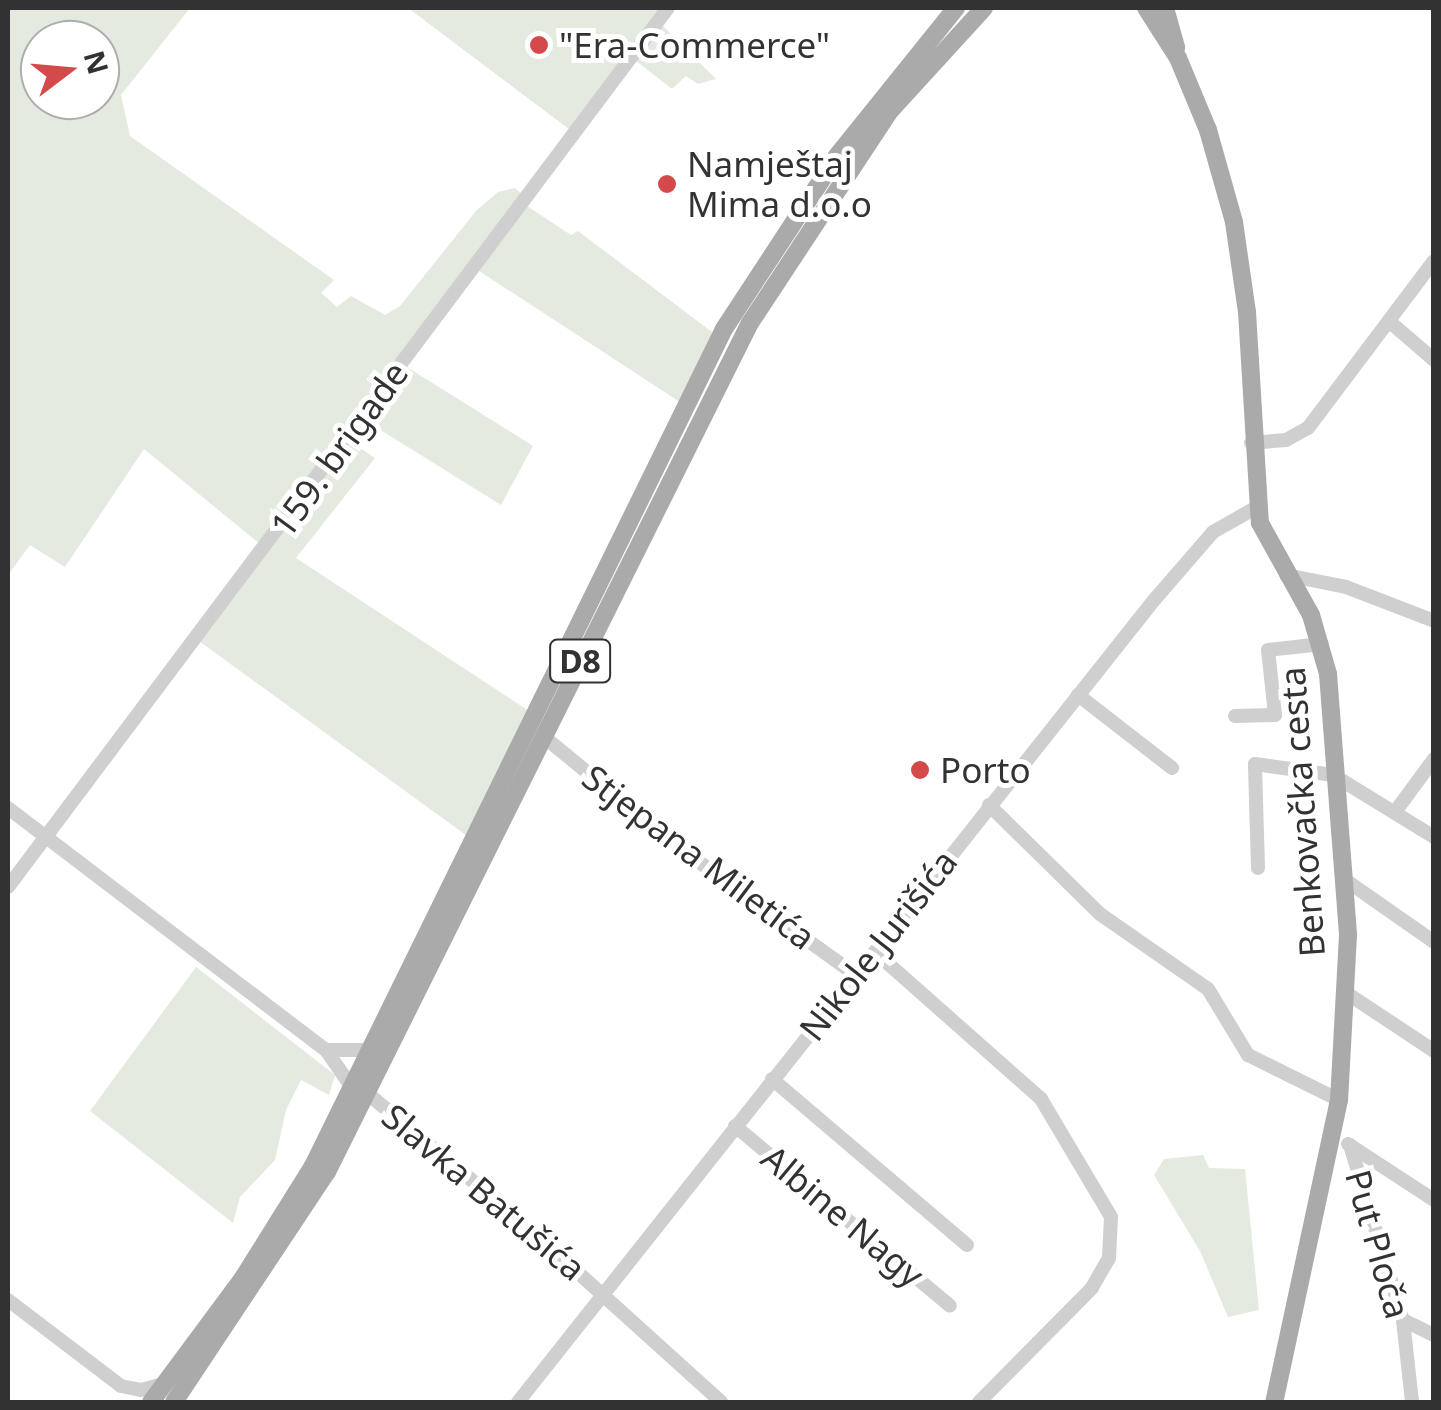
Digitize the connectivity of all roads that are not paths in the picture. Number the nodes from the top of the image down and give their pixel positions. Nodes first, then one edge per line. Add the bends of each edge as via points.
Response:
1 (668, 8) edge
2 (956, 8) edge
3 (984, 8) edge
4 (1146, 8) edge
5 (1166, 8) edge
6 (1178, 58) junction
7 (1434, 261) edge
8 (1390, 322) junction
9 (1434, 360) edge
10 (1252, 443) junction
11 (1256, 507) junction
12 (1286, 575) junction
13 (1434, 621) edge
14 (1322, 644) junction
15 (1078, 696) junction
16 (1235, 716) dead end
17 (543, 736) junction
18 (1172, 768) dead end
19 (1431, 768) edge
20 (1332, 775) junction
21 (989, 805) junction
22 (8, 808) edge
23 (1395, 812) junction
24 (1434, 837) edge
25 (46, 838) junction
26 (1258, 868) dead end
27 (1344, 879) junction
28 (8, 888) edge
29 (1434, 942) edge
30 (876, 952) junction
31 (856, 975) junction
32 (1345, 992) junction
33 (326, 1050) junction
34 (370, 1050) junction
35 (1434, 1051) edge
36 (772, 1079) junction
37 (360, 1091) junction
38 (1340, 1100) junction
39 (736, 1126) junction
40 (1342, 1141) junction
41 (1434, 1200) edge
42 (967, 1244) dead end
43 (601, 1291) junction
44 (8, 1300) edge
45 (950, 1306) dead end
46 (1402, 1320) junction
47 (1434, 1335) edge
48 (168, 1383) junction
49 (122, 1386) junction
50 (128, 1402) edge
51 (152, 1402) edge
52 (174, 1402) edge
53 (518, 1402) edge
54 (722, 1402) edge
55 (979, 1402) edge
56 (1274, 1402) edge
57 (1412, 1402) edge

1 - 25 street, 159. brigade
2 - 34 main road, D8 via 836,156 724,329
3 - 17 main road, D8 via 888,112 804,233 701,413
4 - 6 main road, Benkovačka cesta
5 - 6 main road, Benkovačka cesta
6 - 10 main road, Benkovačka cesta via 1208,130 1234,222 1247,312
7 - 8 street
8 - 9 street
8 - 10 street via 1308,428 1286,440
10 - 11 main road, Benkovačka cesta
11 - 12 main road, Benkovačka cesta
11 - 15 street, Nikole Jurišića via 1213,532
12 - 13 street via 1346,587
12 - 14 main road, Benkovačka cesta
14 - 16 street via 1268,650 1275,714
14 - 20 main road, Benkovačka cesta
15 - 18 street
15 - 21 street, Nikole Jurišića
17 - 31 street, Stjepana Miletića via 676,846
17 - 37 main road, D8
19 - 23 street
20 - 23 street
20 - 26 street via 1254,764
20 - 27 main road, Benkovačka cesta
21 - 30 street, Nikole Jurišića
21 - 38 street via 1100,914 1208,989 1248,1055
22 - 25 street, Slavka Batušića
23 - 24 street
25 - 28 street, 159. brigade
25 - 33 street, Slavka Batušića
27 - 29 street
27 - 32 main road, Benkovačka cesta
30 - 31 street, Nikole Jurišića
30 - 55 street via 1041,1099 1111,1217 1109,1258 1092,1288
31 - 36 street, Nikole Jurišića
32 - 35 street
32 - 38 main road, Benkovačka cesta
33 - 34 street
33 - 37 street, Slavka Batušića
34 - 37 main road, D8
36 - 39 street, Nikole Jurišića
36 - 42 street
37 - 43 street, Slavka Batušića
37 - 48 main road, D8
37 - 52 main road, D8 via 268,1267
38 - 40 main road, Benkovačka cesta
39 - 43 street, Nikole Jurišića
39 - 45 street, Albine Nagy
40 - 41 street
40 - 46 street, Put Ploča
40 - 56 main road, Benkovačka cesta
43 - 53 street, Nikole Jurišića
43 - 54 street, Slavka Batušića
44 - 49 street
46 - 47 street
46 - 57 street, Put Ploča
48 - 49 street via 141,1390
48 - 51 main road, D8
49 - 50 street

